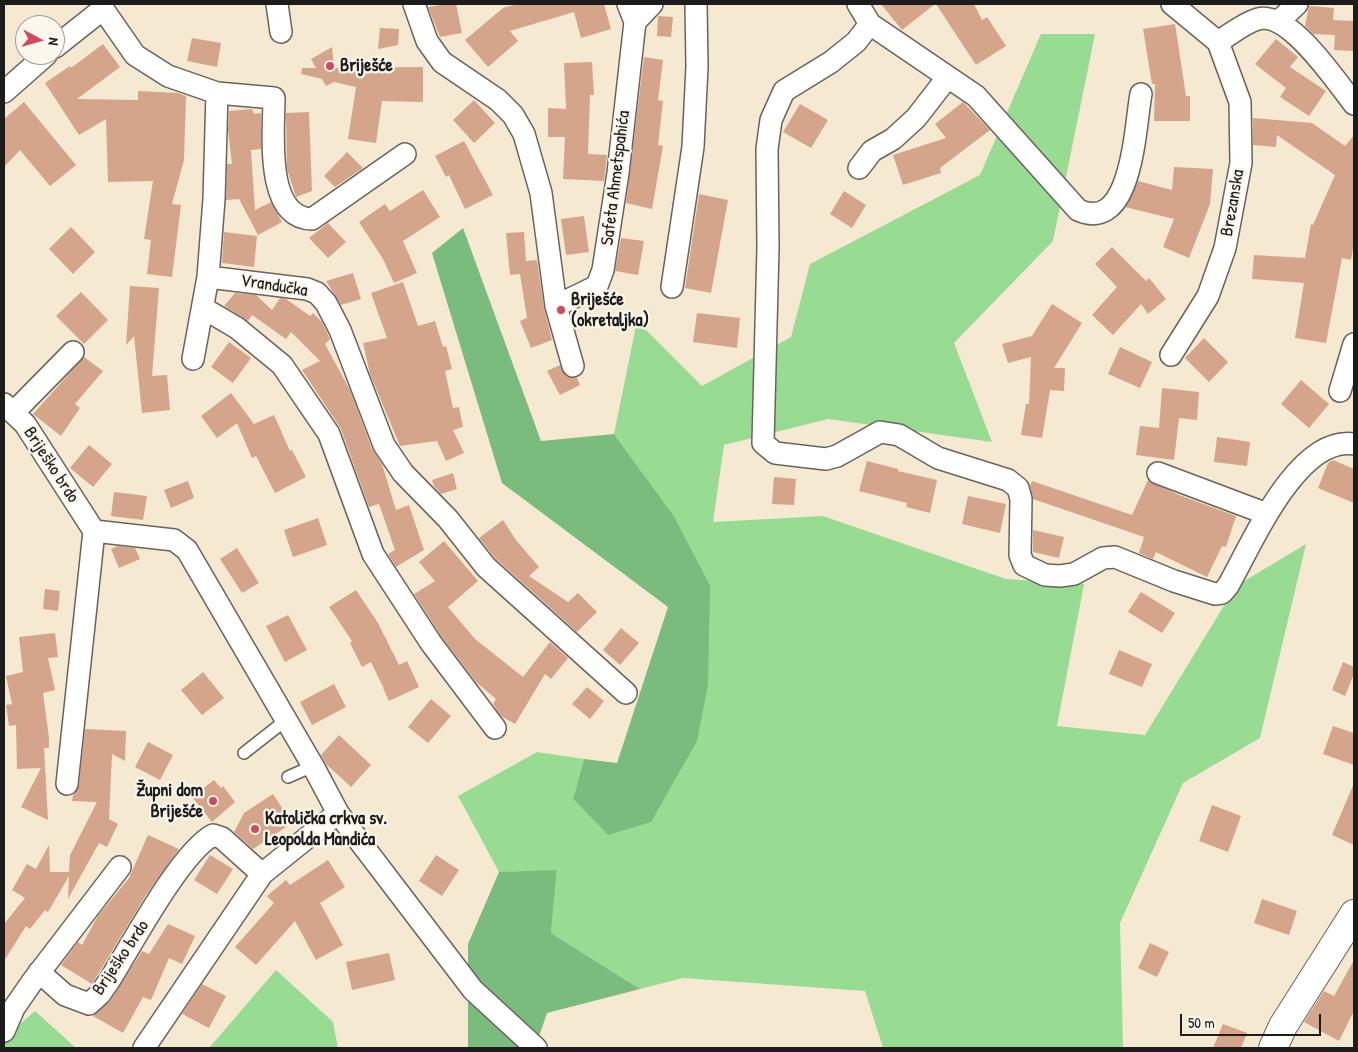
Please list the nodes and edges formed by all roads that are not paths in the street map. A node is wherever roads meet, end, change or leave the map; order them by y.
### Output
1 (277, 4) edge
2 (414, 4) edge
3 (652, 4) edge
4 (696, 4) edge
5 (858, 4) edge
6 (1172, 4) edge
7 (1297, 4) edge
8 (103, 6) edge
9 (632, 13) edge
10 (1279, 21) junction
11 (870, 24) junction
12 (281, 32) dead end
13 (65, 39) edge
14 (1218, 42) junction
15 (35, 65) edge
16 (947, 78) junction
17 (4, 92) edge
18 (217, 93) junction
19 (1141, 94) dead end
20 (1354, 104) edge
21 (405, 154) dead end
22 (859, 168) dead end
23 (208, 277) junction
24 (672, 287) dead end
25 (556, 306) junction
26 (203, 308) junction
27 (1354, 344) edge
28 (73, 352) dead end
29 (1171, 355) dead end
30 (193, 359) dead end
31 (573, 366) dead end
32 (1340, 391) dead end
33 (9, 408) edge
34 (1354, 444) edge
35 (1158, 473) dead end
36 (1267, 514) junction
37 (94, 531) junction
38 (626, 693) dead end
39 (286, 720) junction
40 (494, 728) dead end
41 (244, 753) dead end
42 (314, 766) junction
43 (288, 777) dead end
44 (68, 784) dead end
45 (338, 813) junction
46 (120, 866) dead end
47 (262, 874) junction
48 (1354, 914) edge
49 (39, 972) junction
50 (4, 1031) edge
51 (144, 1048) edge
52 (536, 1048) edge
53 (1273, 1048) edge

1 - 12 street
2 - 25 street
3 - 9 street, Safeta Ahmetspahića
4 - 24 street
5 - 11 street
6 - 14 street
7 - 10 street
8 - 13 street
8 - 18 street
9 - 25 street, Safeta Ahmetspahića
10 - 14 street
10 - 20 street
11 - 16 street
11 - 36 street
14 - 29 street, Brezanska
15 - 17 street
16 - 19 street
16 - 22 street
18 - 21 street
18 - 23 street
23 - 26 street
23 - 38 street, Vrandučka
25 - 31 street
26 - 30 street
26 - 40 street
27 - 32 street
28 - 33 street
33 - 37 street, Briješko brdo
34 - 36 street
35 - 36 street
37 - 39 street
37 - 44 street
39 - 41 lane
39 - 42 street
42 - 43 lane
42 - 45 street
45 - 47 street
45 - 52 street
46 - 49 street
47 - 49 street, Briješko brdo
47 - 51 street
48 - 53 street
49 - 50 street

